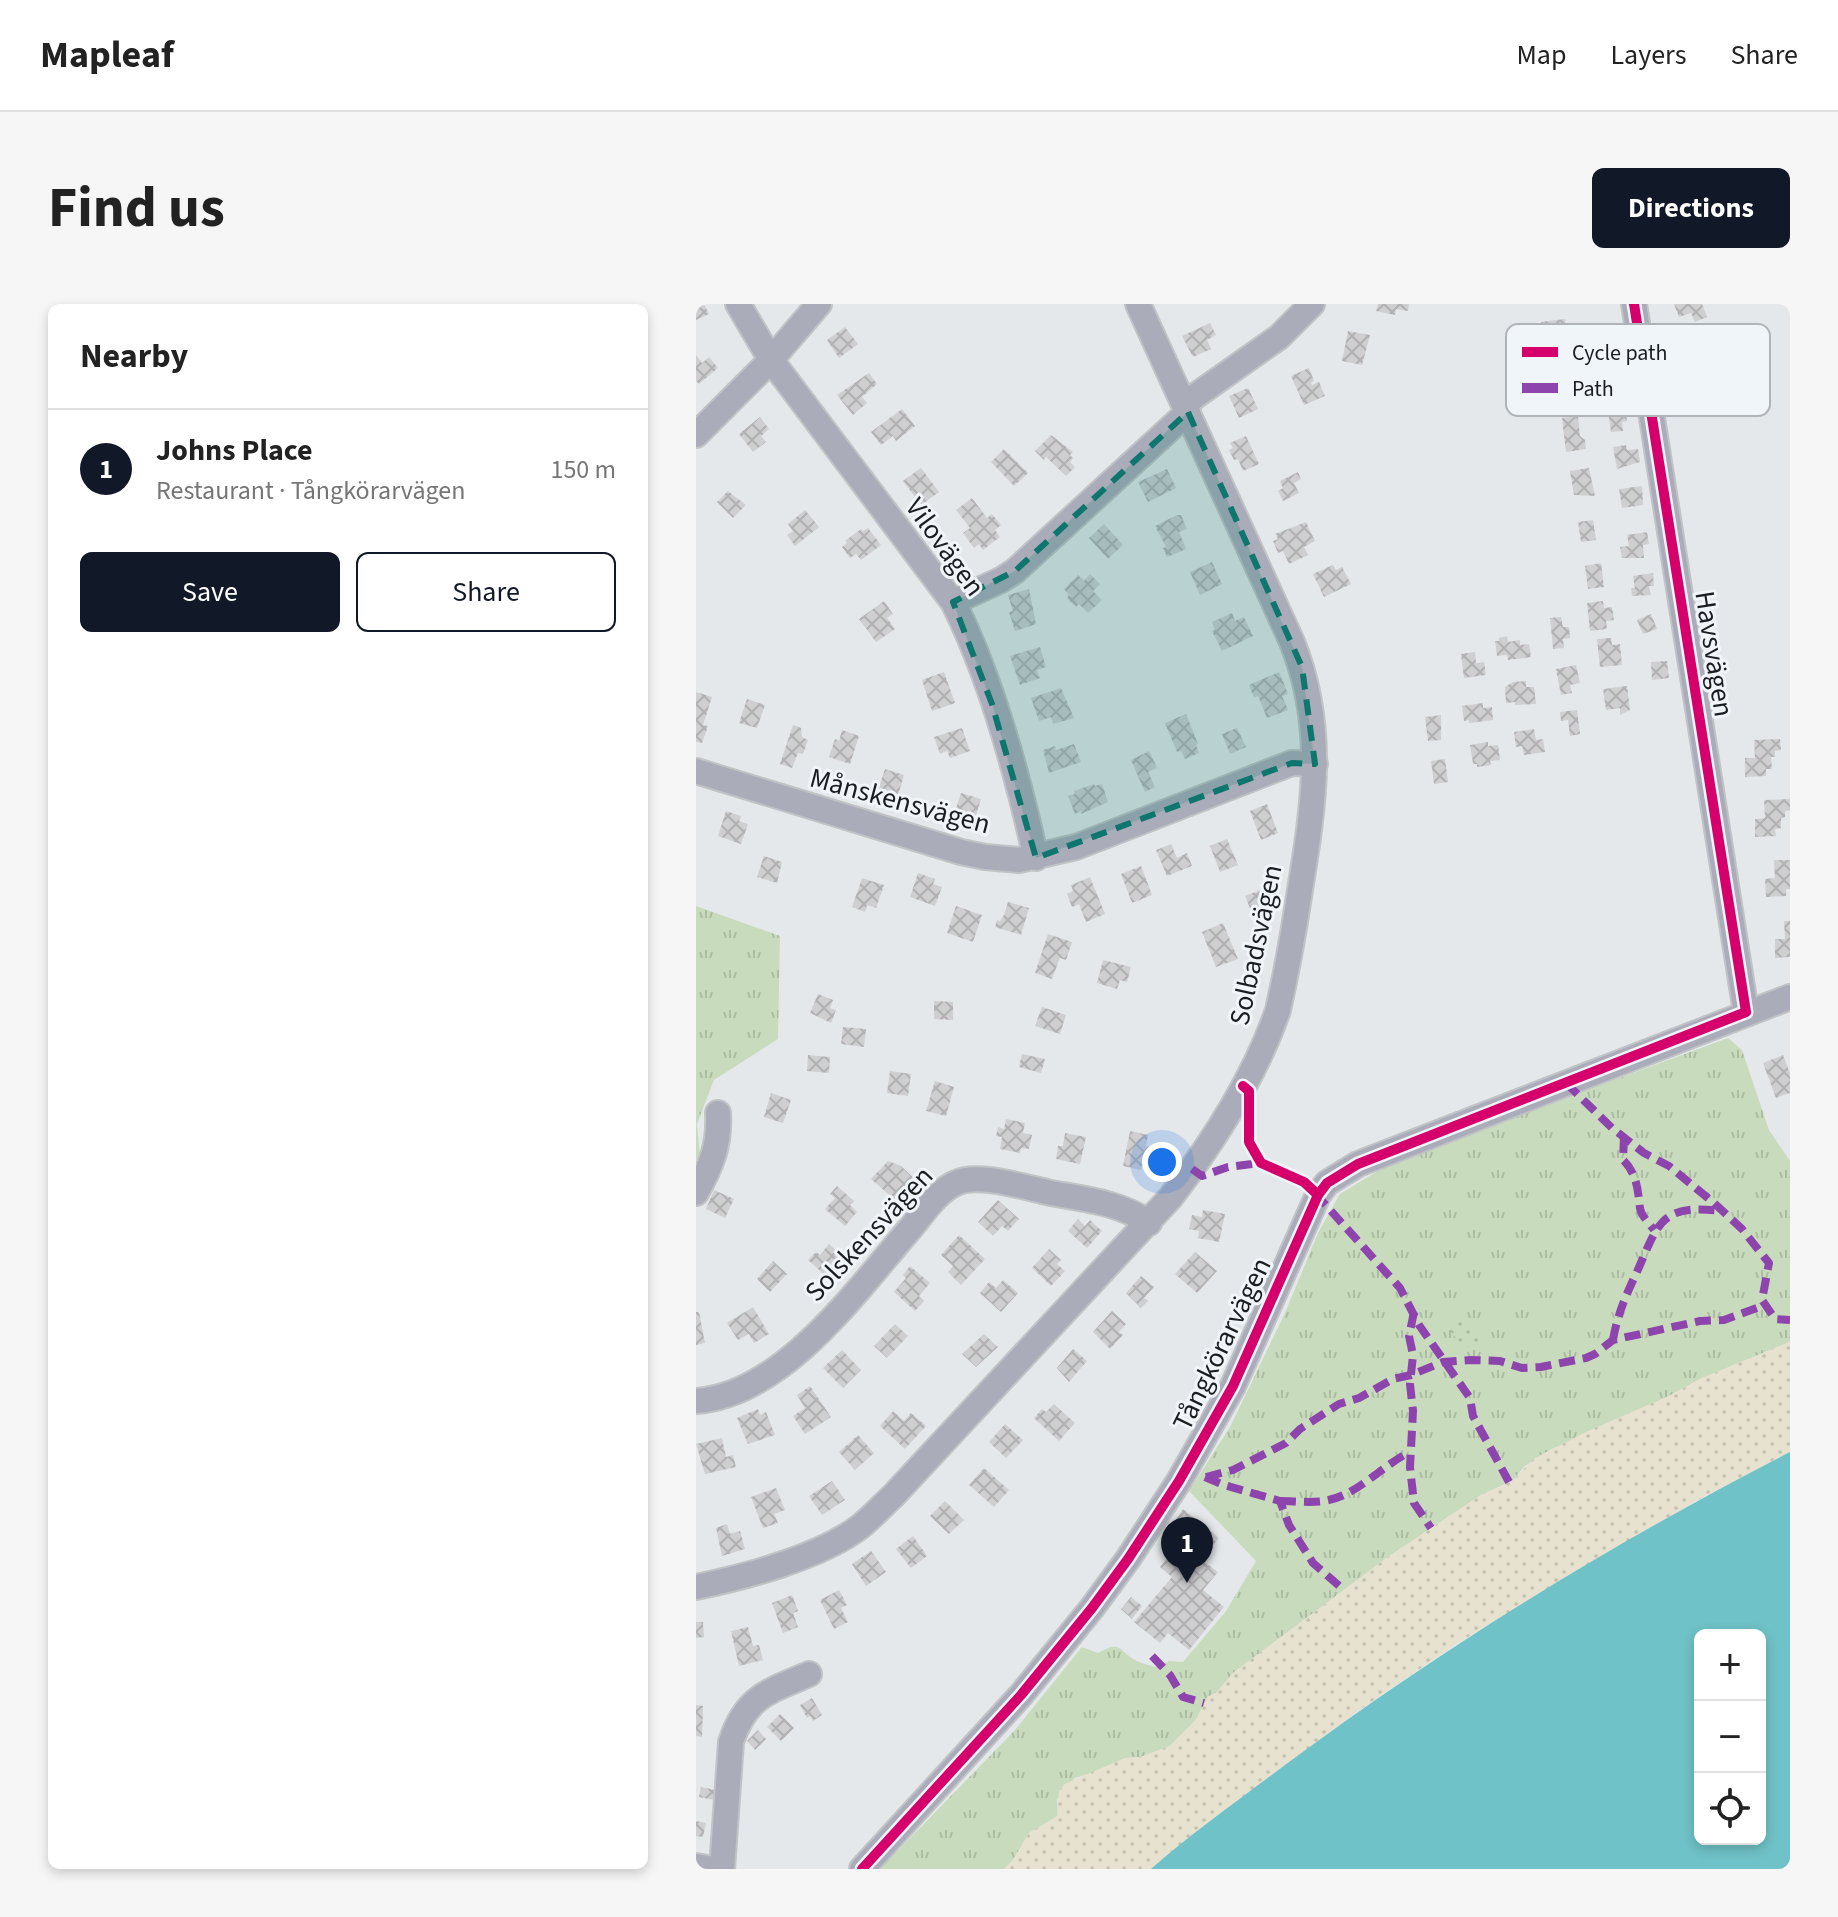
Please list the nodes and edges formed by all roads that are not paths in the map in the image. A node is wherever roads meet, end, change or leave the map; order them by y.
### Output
1 (738, 304) edge
2 (819, 304) edge
3 (1138, 304) edge
4 (1312, 304) edge
5 (1634, 304) edge
6 (1637, 324) edge
7 (771, 360) junction
8 (1186, 408) junction
9 (1652, 416) edge
10 (696, 435) edge
11 (953, 602) junction
12 (1315, 764) junction
13 (696, 771) edge
14 (1036, 858) junction
15 (1790, 997) edge
16 (1746, 1012) junction
17 (718, 1113) dead end
18 (696, 1193) edge
19 (1149, 1223) junction
20 (696, 1401) edge
21 (696, 1587) edge
22 (809, 1674) dead end
23 (696, 1866) edge
24 (713, 1869) edge
25 (722, 1869) edge
26 (862, 1869) edge

1 - 7 street, Vilovägen
2 - 7 street
3 - 8 street, Solbadsvägen
4 - 8 street
5 - 6 street, Havsvägen
7 - 10 street
7 - 11 street, Vilovägen
8 - 11 street
8 - 12 street, Solbadsvägen
9 - 16 street, Havsvägen
11 - 14 street, Vilovägen
12 - 14 street, Månskensvägen
12 - 19 street, Solbadsvägen
13 - 14 street, Månskensvägen
15 - 16 street, Tångkörarvägen
16 - 26 street, Tångkörarvägen
17 - 18 street
19 - 20 street, Solskensvägen
19 - 21 street, Solbadsvägen
22 - 25 street
23 - 24 street

